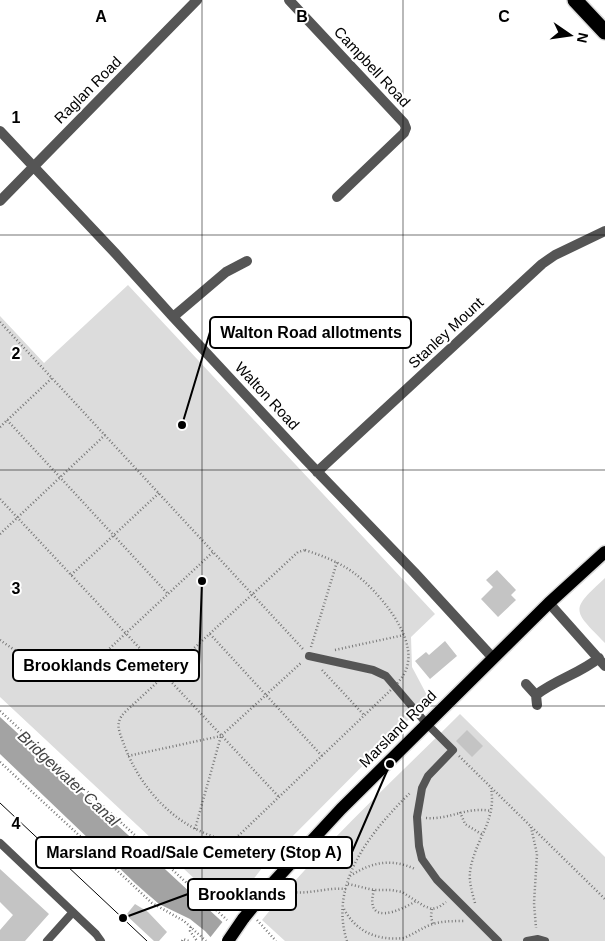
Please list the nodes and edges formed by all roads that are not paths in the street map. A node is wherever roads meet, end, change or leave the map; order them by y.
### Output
1 (197, 0) edge
2 (289, 0) edge
3 (575, 0) edge
4 (605, 32) edge
5 (0, 131) edge
6 (34, 166) junction
7 (337, 197) dead end
8 (0, 201) edge
9 (605, 231) edge
10 (247, 261) dead end
11 (173, 317) junction
12 (317, 472) junction
13 (605, 552) edge
14 (549, 603) junction
15 (309, 656) road end
16 (493, 658) junction
17 (602, 662) edge
18 (526, 684) dead end
19 (536, 694) junction
20 (537, 706) dead end
21 (426, 723) junction
22 (0, 843) edge
23 (72, 912) junction
24 (542, 940) edge
25 (48, 941) edge
26 (101, 941) edge
27 (228, 941) edge
28 (498, 941) edge
29 (527, 941) edge

1 - 6 street, Raglan Road
2 - 7 street, Campbell Road
3 - 4 highway
5 - 6 street, Walton Road
6 - 8 street, Raglan Road
6 - 11 street, Walton Road
9 - 12 street, Stanley Mount
10 - 11 street
11 - 12 street, Walton Road
12 - 16 street, Walton Road
13 - 14 main road, Marsland Road
14 - 16 main road, Marsland Road
14 - 17 street
15 - 21 lane
16 - 21 main road, Marsland Road
17 - 19 street
18 - 19 street
19 - 20 street
21 - 27 main road, Marsland Road, bridge
21 - 28 lane
22 - 23 lane
23 - 25 lane
23 - 26 lane
24 - 29 lane

